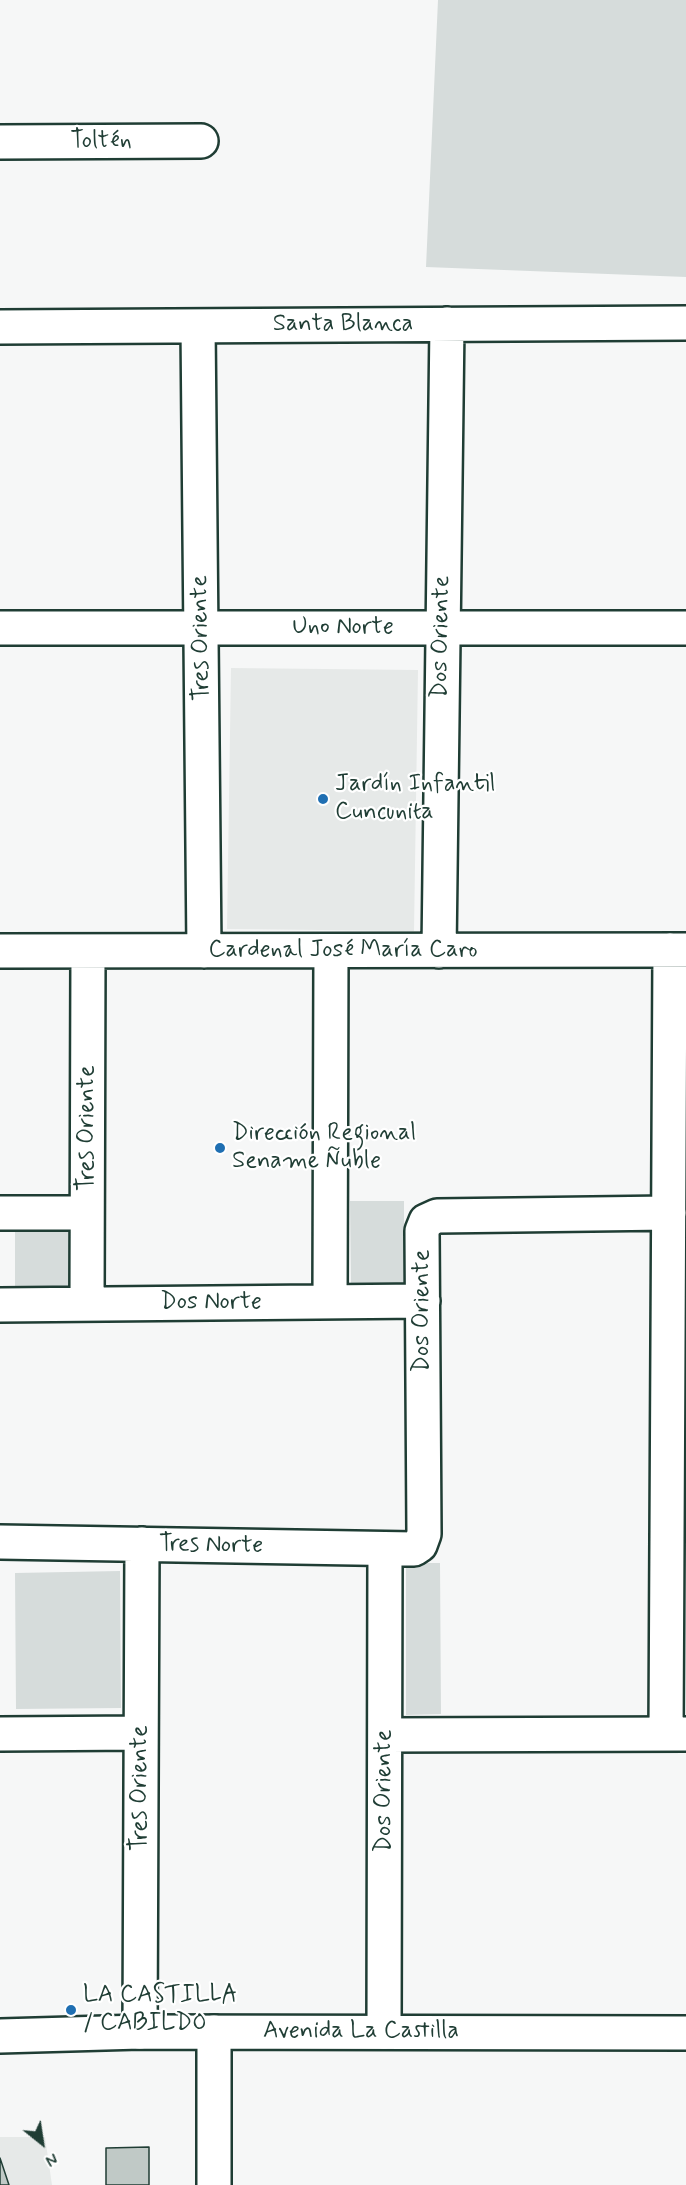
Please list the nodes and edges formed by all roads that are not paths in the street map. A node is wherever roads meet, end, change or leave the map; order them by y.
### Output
1 (201, 141) dead end
2 (0, 142) edge
3 (686, 323) edge
4 (447, 324) junction
5 (198, 326) junction
6 (0, 327) edge
7 (0, 628) edge
8 (203, 628) junction
9 (441, 628) junction
10 (686, 628) edge
11 (678, 950) edge
12 (0, 951) edge
13 (88, 951) junction
14 (204, 951) junction
15 (331, 951) junction
16 (439, 951) junction
17 (0, 1213) edge
18 (87, 1213) junction
19 (669, 1213) junction
20 (423, 1301) junction
21 (330, 1302) junction
22 (87, 1304) junction
23 (0, 1305) edge
24 (677, 1403) edge
25 (0, 1542) edge
26 (142, 1545) junction
27 (420, 1545) joint
28 (385, 1549) junction
29 (141, 1733) junction
30 (0, 1734) edge
31 (676, 1734) edge
32 (385, 1735) junction
33 (140, 2032) junction
34 (214, 2032) junction
35 (384, 2032) junction
36 (686, 2032) edge
37 (0, 2036) edge
38 (214, 2185) edge

1 - 2 street, Toltén
3 - 4 street, Santa Blanca
4 - 5 street, Santa Blanca
4 - 9 street, Dos Oriente
5 - 6 street, Santa Blanca
5 - 8 street, Tres Oriente
7 - 8 street, Uno Norte
8 - 9 street, Uno Norte
8 - 14 street, Tres Oriente
9 - 10 street, Uno Norte
9 - 16 street, Dos Oriente
11 - 16 street, Cardenal José María Caro
11 - 19 street
12 - 13 street, Cardenal José María Caro
13 - 14 street, Cardenal José María Caro
13 - 18 street, Tres Oriente
14 - 15 street, Cardenal José María Caro
15 - 16 street, Cardenal José María Caro
15 - 21 street
17 - 18 street
18 - 22 street, Tres Oriente
19 - 20 street, Dos Oriente
19 - 24 street
20 - 21 street, Dos Norte
20 - 27 street, Dos Oriente
21 - 22 street, Dos Norte
22 - 23 street, Dos Norte
24 - 31 street
25 - 26 street, Tres Norte
26 - 28 street, Tres Norte
26 - 29 street, Tres Oriente
27 - 28 street, Tres Norte
28 - 32 street, Dos Oriente
29 - 30 street
29 - 33 street, Tres Oriente
31 - 32 street
32 - 35 street, Dos Oriente
33 - 34 street, Avenida La Castilla
33 - 37 street, Avenida La Castilla
34 - 35 street, Avenida La Castilla
34 - 38 street
35 - 36 street, Avenida La Castilla

